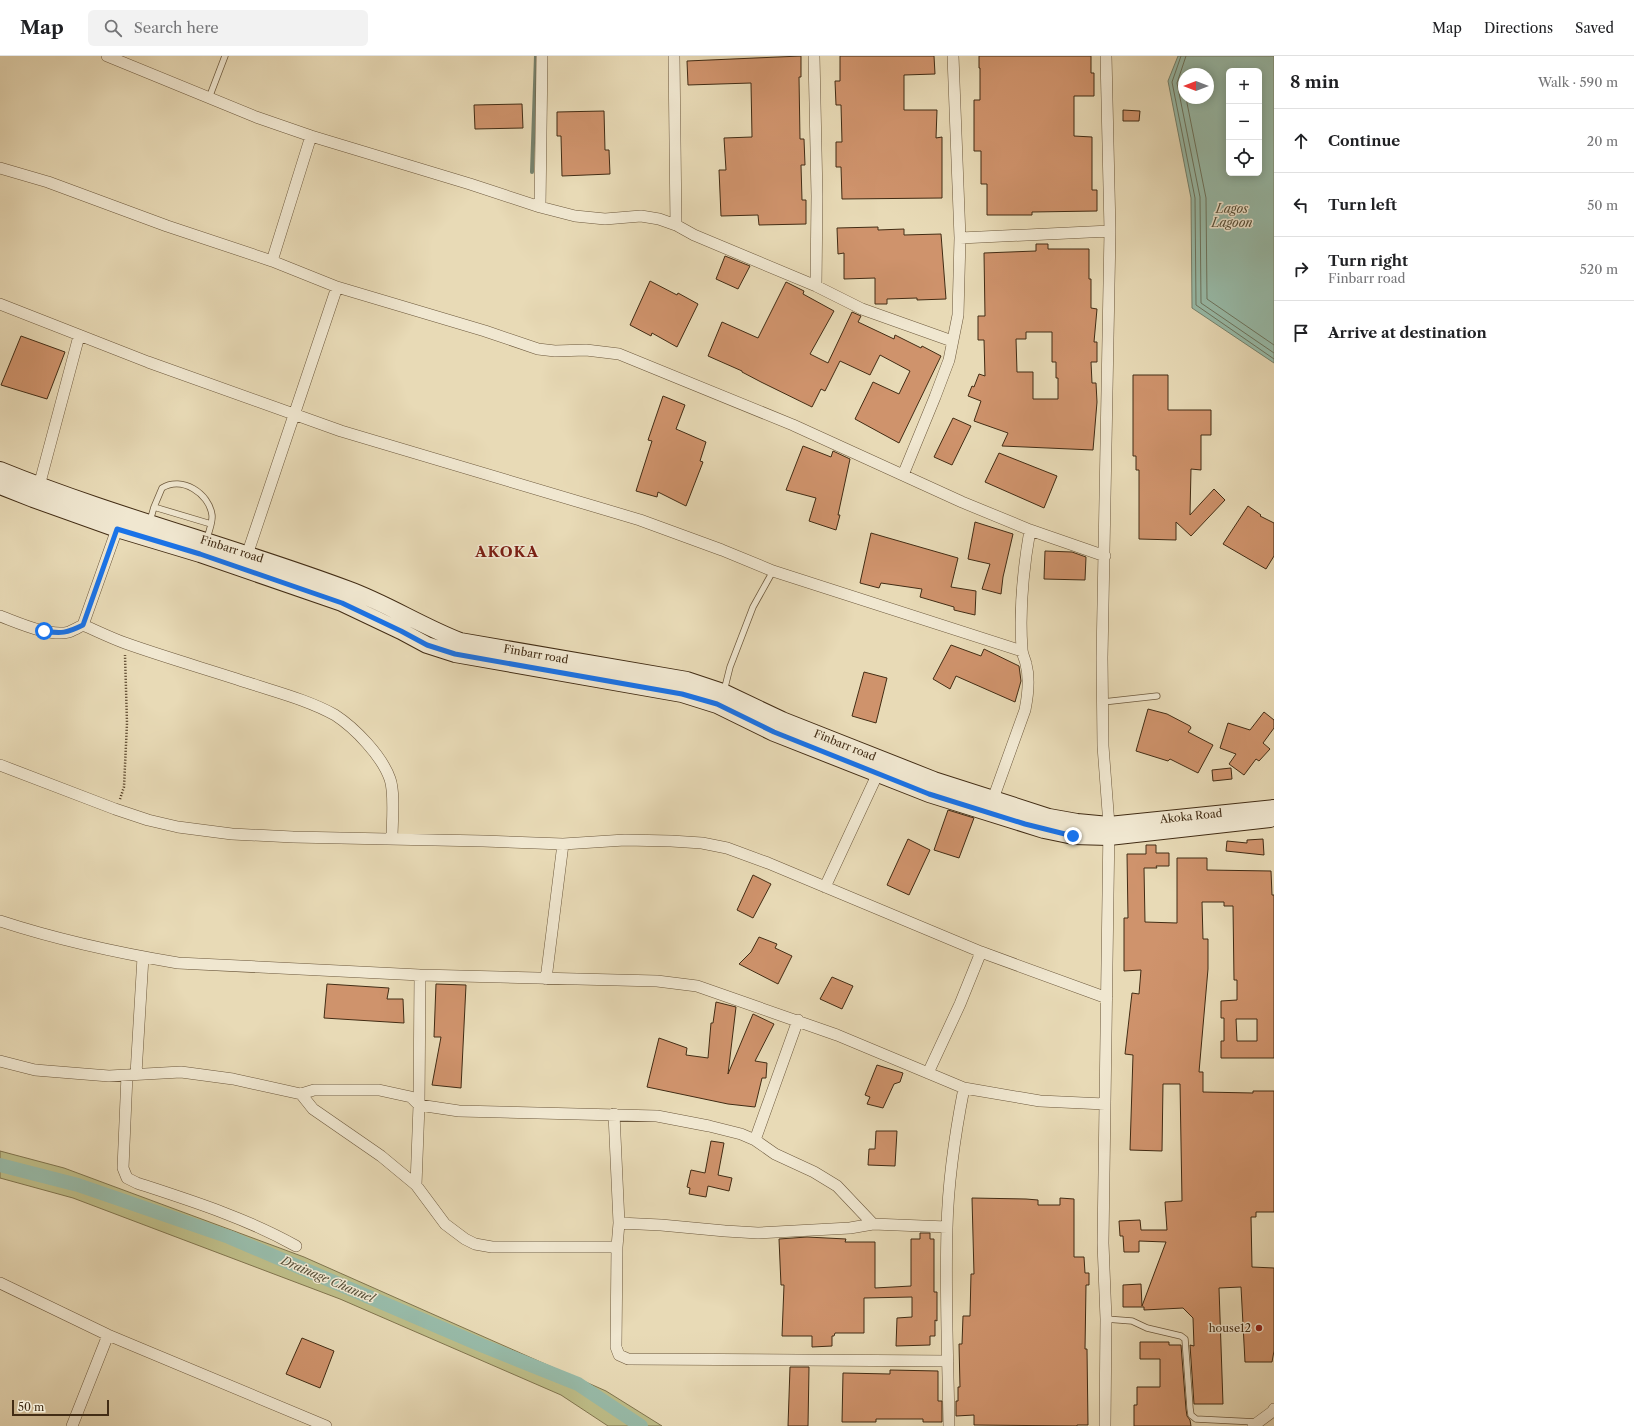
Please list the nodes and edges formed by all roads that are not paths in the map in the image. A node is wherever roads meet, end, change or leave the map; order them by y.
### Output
1 (107, 56) edge
2 (225, 56) edge
3 (542, 56) edge
4 (674, 56) edge
5 (814, 56) edge
6 (953, 56) edge
7 (1106, 56) edge
8 (209, 98) junction
9 (310, 136) junction
10 (0, 168) edge
11 (540, 207) junction
12 (676, 225) junction
13 (1110, 231) junction
14 (960, 238) junction
15 (272, 261) junction
16 (337, 286) junction
17 (816, 286) junction
18 (0, 304) edge
19 (79, 336) junction
20 (952, 341) junction
21 (293, 414) junction
22 (0, 470) edge
23 (903, 475) junction
24 (0, 486) edge
25 (39, 486) junction
26 (154, 507) junction
27 (150, 524) junction
28 (211, 524) junction
29 (117, 529) junction
30 (1030, 530) junction
31 (206, 540) junction
32 (247, 554) junction
33 (1105, 556) junction
34 (773, 571) junction
35 (0, 616) edge
36 (83, 625) junction
37 (1022, 652) junction
38 (724, 692) junction
39 (1156, 696) dead end
40 (1103, 702) junction
41 (0, 765) edge
42 (878, 773) junction
43 (993, 799) junction
44 (1274, 808) edge
45 (1274, 819) edge
46 (1075, 829) junction
47 (1109, 831) junction
48 (392, 839) junction
49 (563, 844) junction
50 (825, 887) junction
51 (0, 921) edge
52 (980, 952) junction
53 (143, 957) junction
54 (420, 975) junction
55 (546, 979) junction
56 (1107, 998) junction
57 (798, 1020) junction
58 (0, 1061) edge
59 (928, 1073) junction
60 (131, 1074) junction
61 (964, 1088) junction
62 (301, 1094) junction
63 (1105, 1104) junction
64 (419, 1105) junction
65 (614, 1114) junction
66 (755, 1140) junction
67 (416, 1185) junction
68 (619, 1223) junction
69 (873, 1224) junction
70 (947, 1227) junction
71 (296, 1246) dead end
72 (617, 1247) junction
73 (0, 1283) edge
74 (1106, 1319) junction
75 (108, 1335) junction
76 (948, 1361) junction
77 (1273, 1412) edge
78 (1255, 1424) edge
79 (72, 1426) edge
80 (326, 1426) edge
81 (949, 1426) edge
82 (1105, 1426) edge

1 - 8 street
2 - 8 lane
3 - 11 street
4 - 12 street
5 - 17 street
6 - 14 street
7 - 13 street
8 - 9 street
9 - 11 street
9 - 15 street
10 - 15 street
11 - 12 street
12 - 17 street
13 - 14 street
13 - 33 street
14 - 20 street
15 - 16 street
16 - 21 street
16 - 23 street
17 - 20 street
18 - 19 street
19 - 21 street
19 - 25 street
20 - 23 street
21 - 32 street
21 - 34 street
22 - 25 main road, Finbarr road
23 - 30 street
24 - 29 main road, Finbarr road
25 - 27 main road, Finbarr road
26 - 27 lane
26 - 28 lane
26 - 28 lane
27 - 31 main road, Finbarr road
28 - 31 lane
29 - 36 street
29 - 42 main road, Finbarr road
30 - 33 street
30 - 37 street
31 - 32 main road, Finbarr road
32 - 38 main road, Finbarr road
33 - 40 street
34 - 37 street
34 - 38 lane
35 - 36 street
36 - 48 street
37 - 43 street
38 - 43 main road, Finbarr road
39 - 40 lane
40 - 47 street
41 - 48 street
42 - 46 main road, Finbarr road
42 - 50 street
43 - 46 main road, Finbarr road
44 - 47 main road, Akoka Road
45 - 47 main road
46 - 47 main road
47 - 56 street
48 - 49 street
49 - 50 street
49 - 55 street
50 - 52 street
51 - 53 street
52 - 56 street
52 - 59 street
53 - 54 street
53 - 60 street
54 - 55 street
54 - 64 street
55 - 57 street
56 - 63 street
57 - 59 street
57 - 66 street
58 - 60 street
59 - 61 street
60 - 62 street
60 - 71 street
61 - 63 street
61 - 70 street
62 - 64 street
62 - 67 street
63 - 74 street
64 - 65 street
64 - 67 street
65 - 66 street
65 - 68 street
66 - 69 street
67 - 72 street
68 - 69 street
68 - 72 street
69 - 70 street
70 - 76 street
72 - 76 street
73 - 75 street
74 - 78 lane
74 - 82 street
75 - 79 street
75 - 80 street
76 - 81 street
77 - 78 street

